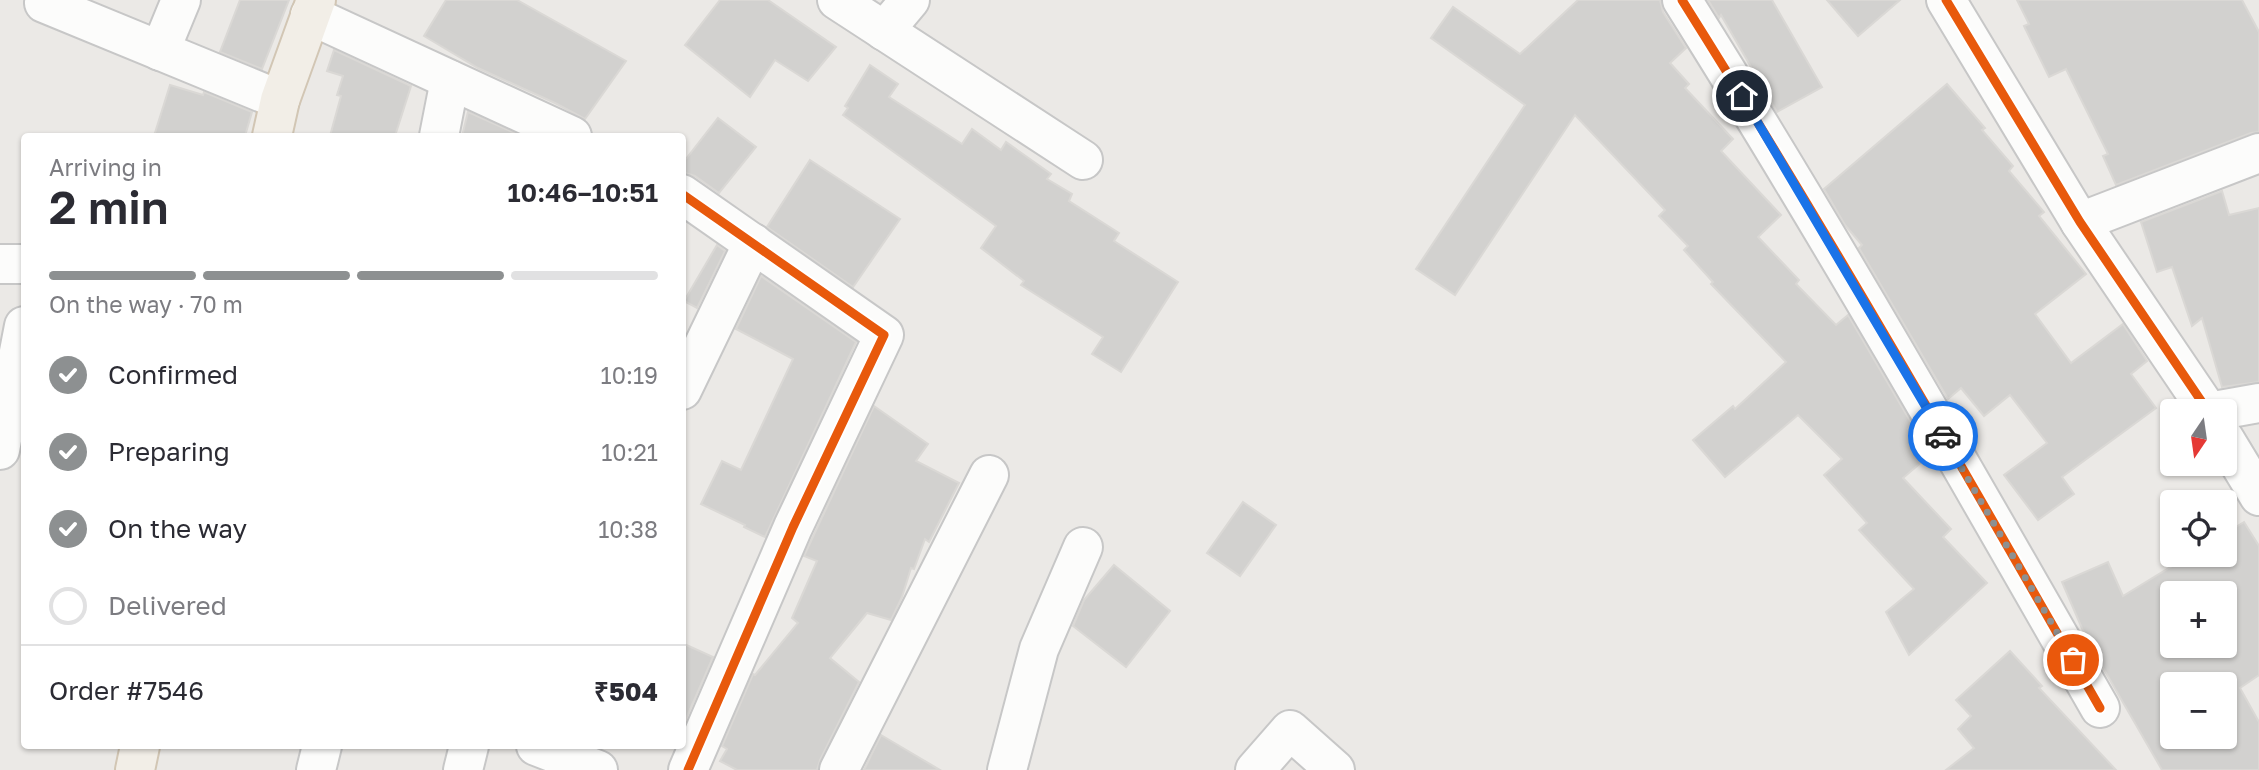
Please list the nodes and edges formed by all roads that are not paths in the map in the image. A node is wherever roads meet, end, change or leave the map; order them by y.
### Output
1 (181, 0) edge
2 (837, 0) edge
3 (910, 0) edge
4 (1682, 0) edge
5 (1946, 0) edge
6 (42, 1) edge
7 (313, 7) edge
8 (884, 30) junction
9 (160, 51) junction
10 (450, 79) junction
11 (279, 100) junction
12 (273, 133) edge
13 (440, 133) edge
14 (566, 133) edge
15 (2259, 153) edge
16 (1083, 160) dead end
17 (686, 197) edge
18 (2080, 222) junction
19 (753, 243) junction
20 (0, 264) edge
21 (21, 264) edge
22 (21, 342) edge
23 (686, 382) edge
24 (2200, 399) edge
25 (2259, 403) edge
26 (2237, 407) edge
27 (0, 450) edge
28 (2237, 460) edge
29 (989, 475) dead end
30 (2259, 496) edge
31 (1083, 547) dead end
32 (2100, 708) dead end
33 (140, 749) edge
34 (321, 749) edge
35 (468, 749) edge
36 (548, 749) edge
37 (135, 770) edge
38 (316, 770) edge
39 (463, 770) edge
40 (598, 770) edge
41 (688, 770) edge
42 (838, 770) edge
43 (1006, 770) edge
44 (1255, 770) edge
45 (1335, 770) edge

1 - 9 street
2 - 8 street
3 - 8 street
4 - 32 street
5 - 18 street
6 - 9 street
7 - 10 street
7 - 11 main road
8 - 16 street
9 - 11 street
10 - 13 street
10 - 14 street
11 - 12 main road
15 - 18 street
17 - 19 street
18 - 24 street
19 - 23 street
19 - 41 street
20 - 21 street
22 - 27 street
25 - 26 street
28 - 30 street
29 - 42 street
31 - 43 street
33 - 37 main road
34 - 38 street
35 - 39 street
36 - 40 street
44 - 45 street

